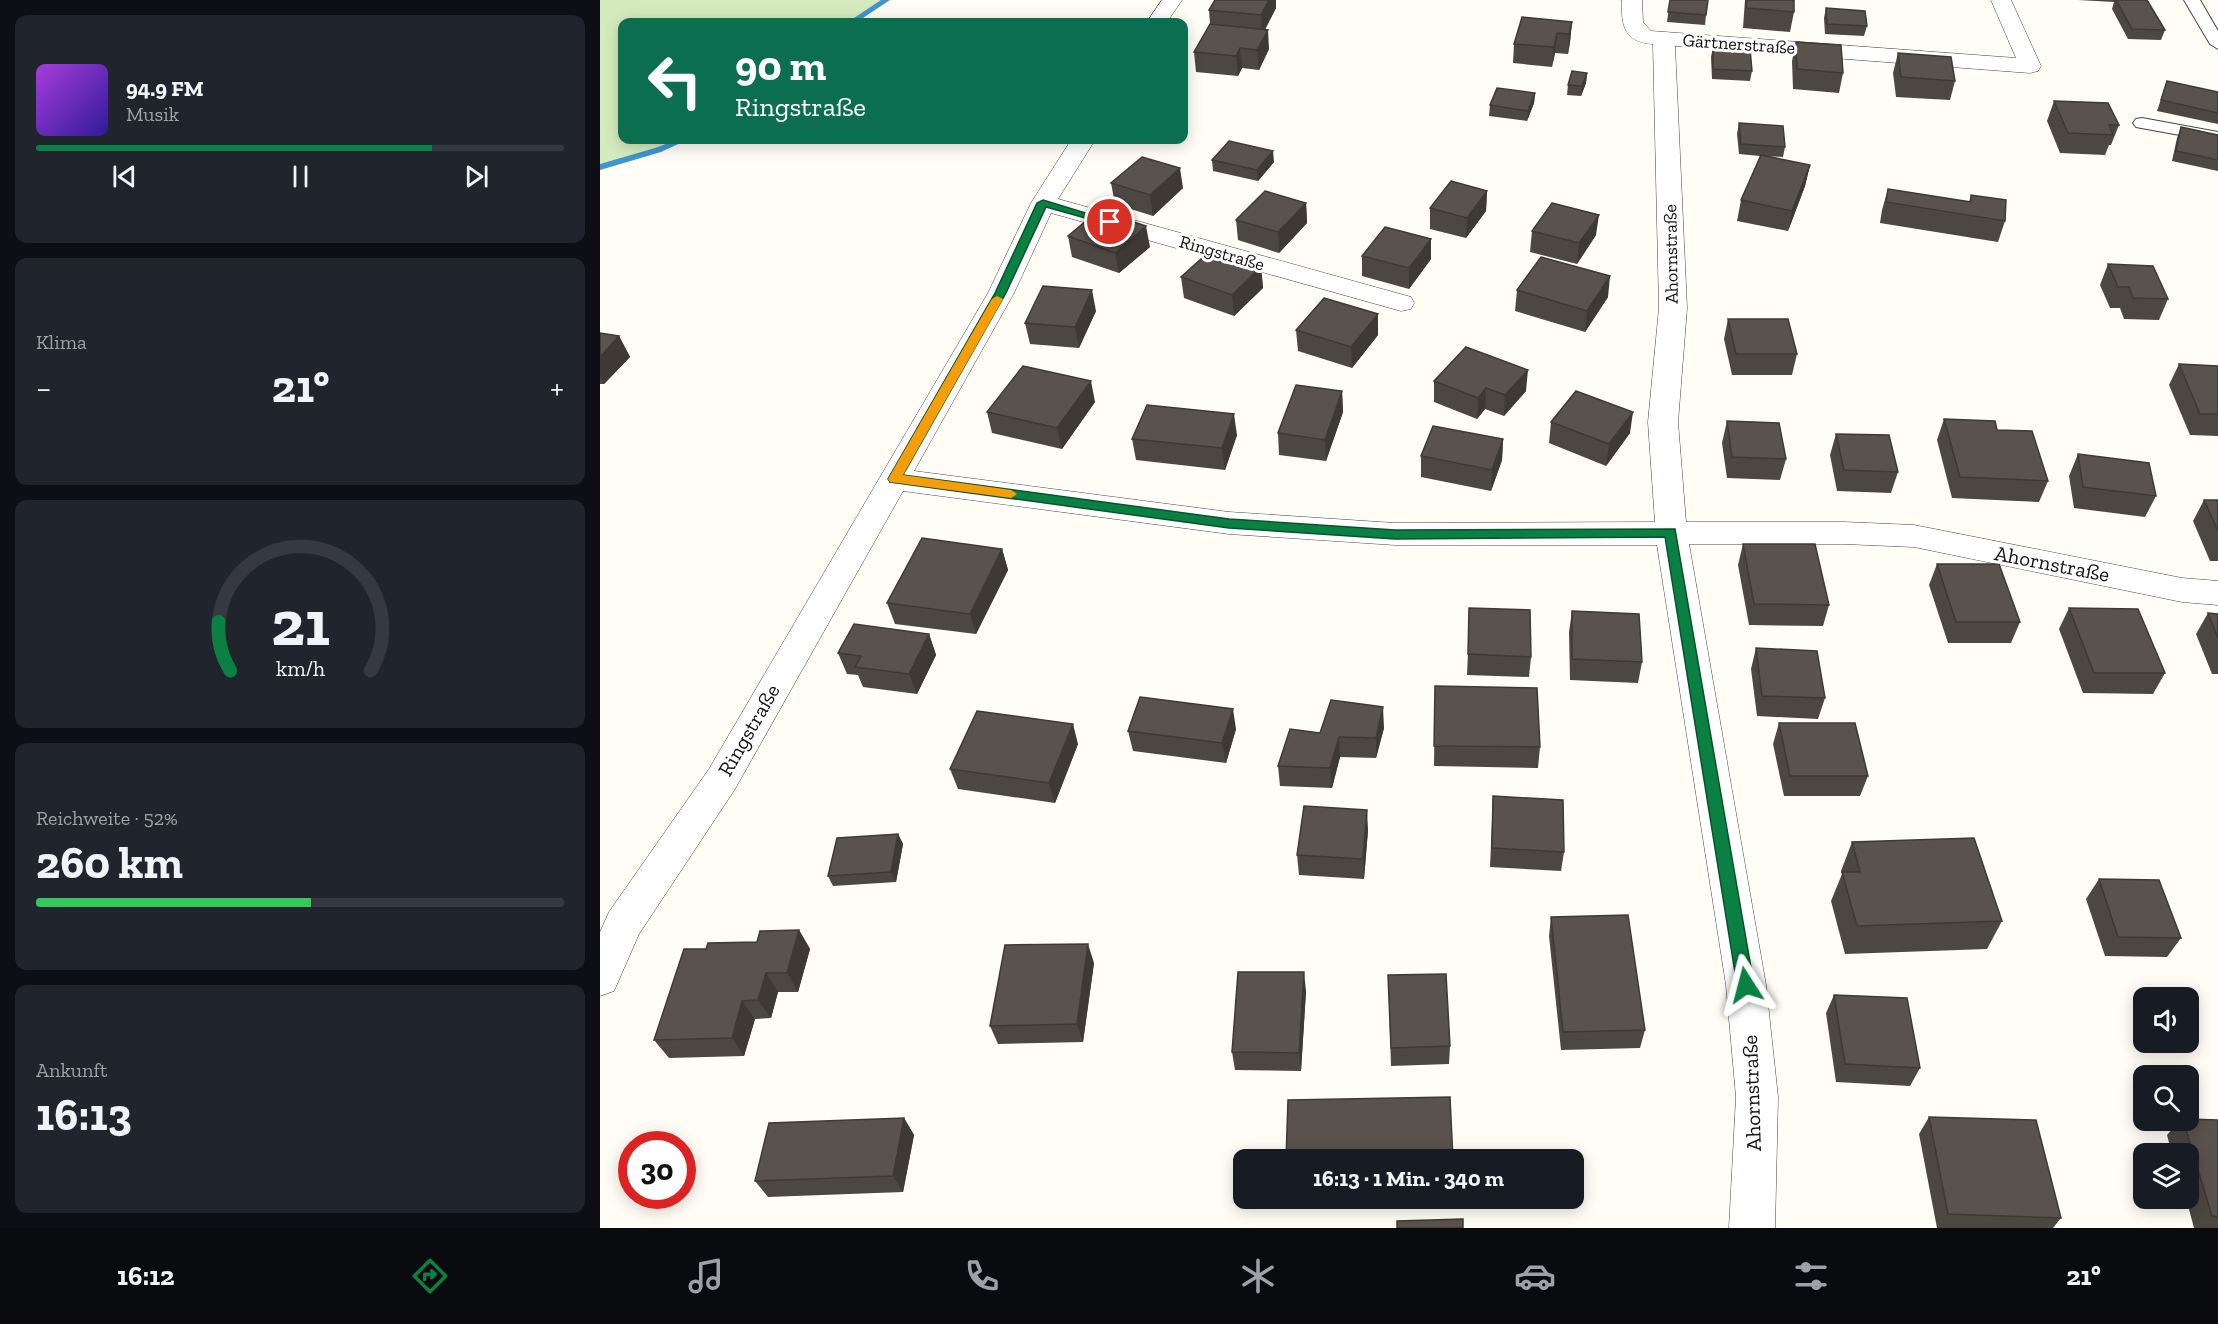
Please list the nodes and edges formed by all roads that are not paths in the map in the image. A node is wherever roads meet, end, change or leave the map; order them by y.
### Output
1 (1172, 0) edge
2 (1632, 0) edge
3 (2001, 0) edge
4 (2192, 0) edge
5 (1160, 18) edge
6 (1664, 38) junction
7 (2218, 44) edge
8 (2142, 123) dead end
9 (2218, 137) edge
10 (1080, 144) edge
11 (1043, 203) junction
12 (1401, 303) dead end
13 (894, 479) junction
14 (1671, 532) junction
15 (2218, 593) edge
16 (600, 978) edge
17 (1752, 1228) edge

1 - 5 street
2 - 6 street
3 - 6 street, Gärtnerstraße
4 - 7 lane
6 - 14 street, Ahornstraße
8 - 9 lane
10 - 11 street, Ringstraße
11 - 12 street, Ringstraße
11 - 13 street, Ringstraße
13 - 14 street
13 - 16 street, Ringstraße
14 - 15 street, Ahornstraße
14 - 17 street, Ahornstraße

